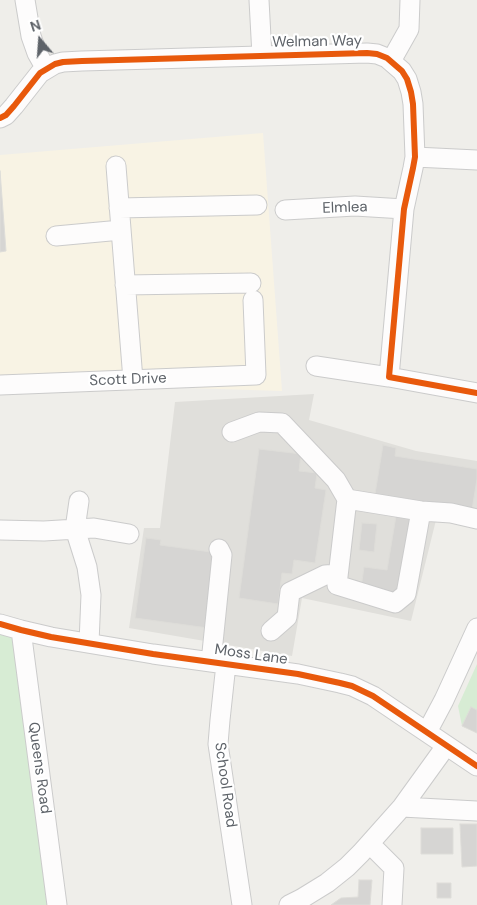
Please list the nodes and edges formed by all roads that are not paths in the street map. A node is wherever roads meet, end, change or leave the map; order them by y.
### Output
1 (25, 0) edge
2 (259, 0) edge
3 (410, 0) edge
4 (262, 56) junction
5 (391, 61) junction
6 (46, 69) junction
7 (0, 118) edge
8 (414, 157) junction
9 (477, 160) edge
10 (116, 166) dead end
11 (257, 205) dead end
12 (119, 208) junction
13 (404, 209) junction
14 (285, 210) dead end
15 (121, 230) junction
16 (56, 236) dead end
17 (125, 285) junction
18 (316, 366) dead end
19 (389, 377) junction
20 (132, 380) junction
21 (0, 385) edge
22 (477, 393) edge
23 (232, 432) dead end
24 (347, 499) junction
25 (79, 501) dead end
26 (421, 511) junction
27 (477, 519) edge
28 (75, 529) junction
29 (0, 530) edge
30 (129, 534) dead end
31 (219, 549) dead end
32 (338, 574) junction
33 (0, 624) edge
34 (477, 628) edge
35 (21, 630) junction
36 (271, 631) dead end
37 (89, 643) junction
38 (218, 663) junction
39 (427, 732) junction
40 (446, 746) junction
41 (477, 766) edge
42 (402, 807) junction
43 (477, 811) edge
44 (370, 844) junction
45 (57, 905) edge
46 (242, 905) edge
47 (289, 905) edge
48 (392, 905) edge

1 - 6 street
2 - 4 street
3 - 5 street
4 - 5 street, Welman Way
4 - 6 street, Welman Way
5 - 8 street
6 - 7 street, Welman Way
8 - 9 street
8 - 13 street
10 - 12 street
11 - 12 street
12 - 15 street
13 - 14 street, Elmlea
13 - 19 street
15 - 16 street
15 - 17 street
17 - 20 street
17 - 20 street, Scott Drive
18 - 19 street
19 - 22 street
20 - 21 street, Scott Drive
23 - 24 street
24 - 26 street
24 - 32 street
25 - 28 street
26 - 27 street
26 - 32 street
28 - 29 street
28 - 30 street
28 - 37 street
31 - 38 street, School Road
32 - 36 street
33 - 35 street, Moss Lane
34 - 39 street
35 - 37 street, Moss Lane
35 - 45 street, Queens Road
37 - 38 street, Moss Lane
38 - 39 street, Moss Lane
38 - 46 street, School Road
39 - 40 street, Moss Lane
40 - 41 street, Moss Lane
40 - 42 street
42 - 43 street
42 - 44 street
44 - 47 street
44 - 48 street

